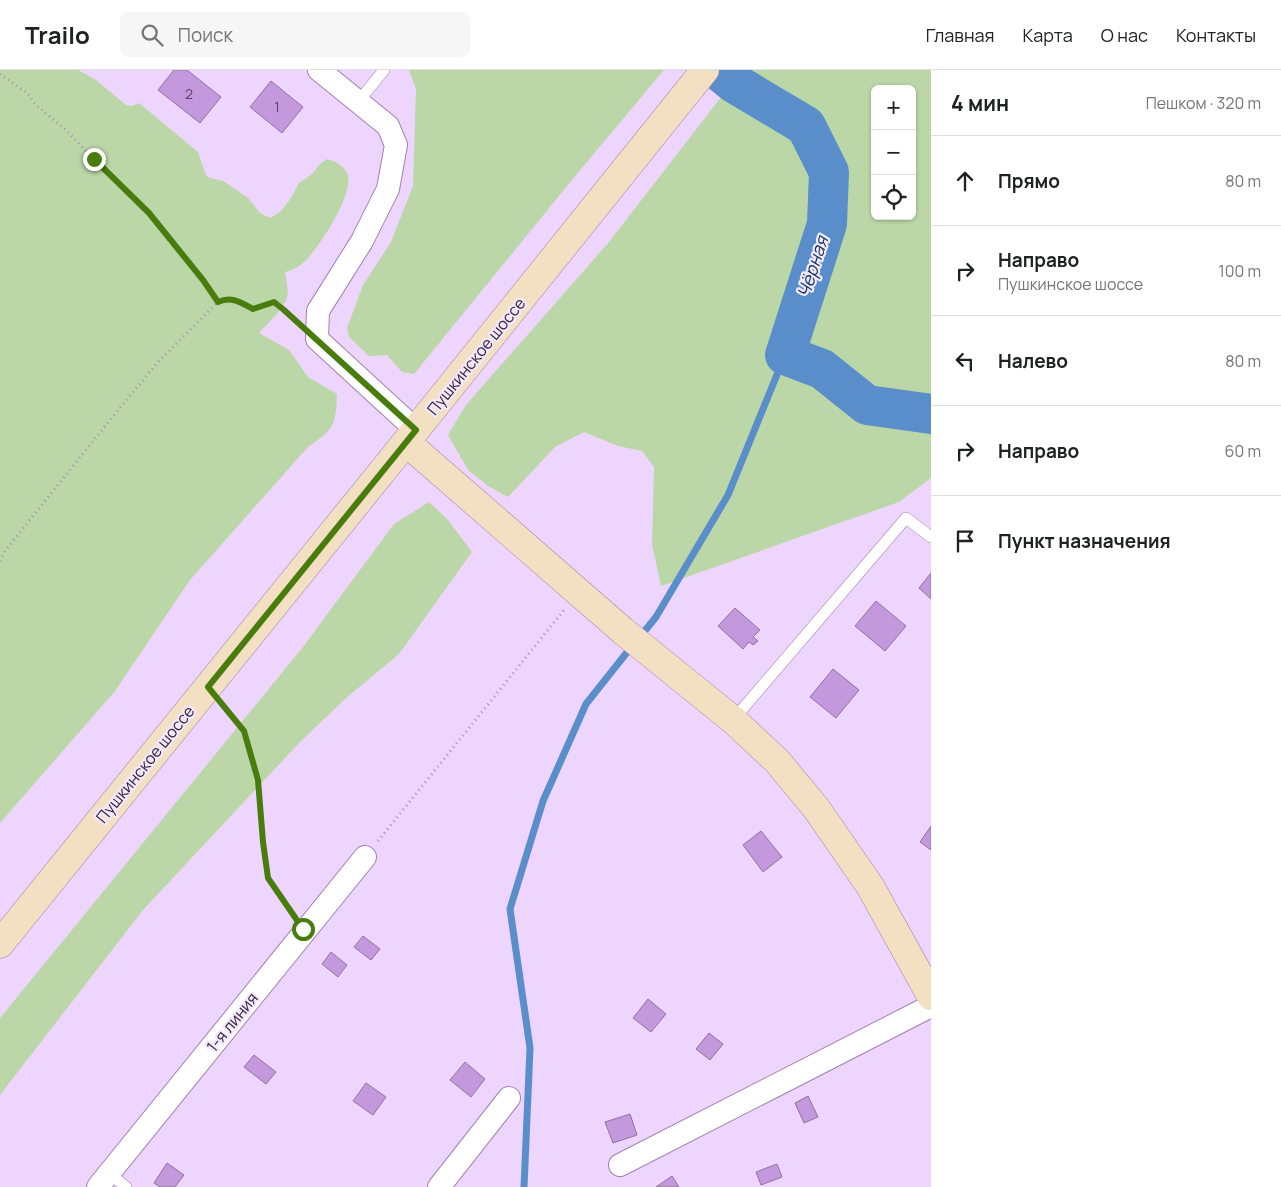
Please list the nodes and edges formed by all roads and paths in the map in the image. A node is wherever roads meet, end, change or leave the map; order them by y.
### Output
1 (319, 70) edge
2 (384, 70) edge
3 (703, 72) edge
4 (1, 75) edge
5 (365, 107) junction
6 (218, 302) junction
7 (317, 339) junction
8 (411, 436) junction
9 (931, 537) edge
10 (0, 561) edge
11 (576, 590) junction
12 (208, 687) junction
13 (733, 720) junction
14 (365, 857) joint
15 (293, 914) dead end
16 (0, 944) edge
17 (931, 996) edge
18 (931, 1006) edge
19 (509, 1098) dead end
20 (620, 1164) dead end
21 (104, 1180) edge
22 (126, 1187) edge
23 (439, 1187) edge

1 - 5 street
2 - 5 lane
3 - 8 main road, Пушкинское шоссе
4 - 6 path
5 - 7 street
6 - 7 path
6 - 10 path
7 - 8 street
8 - 11 main road
8 - 12 main road, Пушкинское шоссе
9 - 13 lane
11 - 13 main road
11 - 14 path
12 - 15 path
12 - 16 main road, Пушкинское шоссе
13 - 17 main road
14 - 21 street, 1-я линия
18 - 20 street
19 - 23 street
21 - 22 lane

